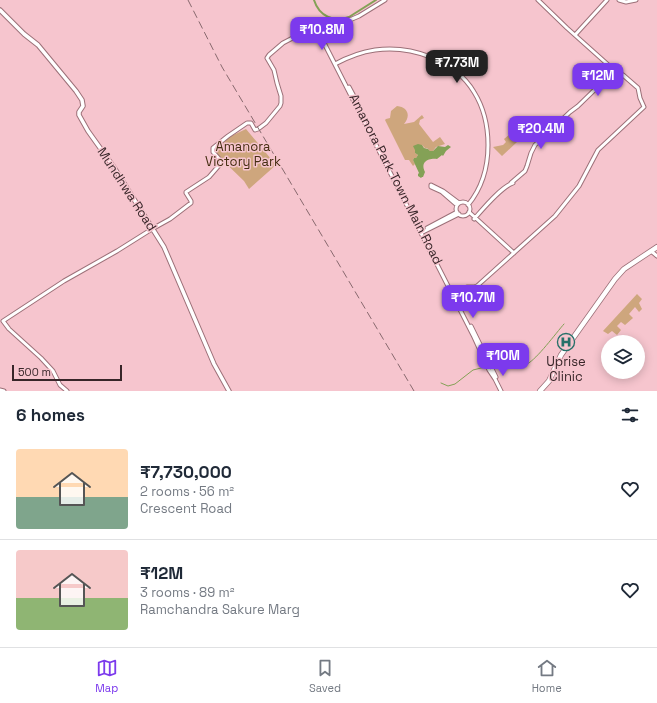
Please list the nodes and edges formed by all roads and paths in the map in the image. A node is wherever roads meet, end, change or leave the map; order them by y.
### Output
1 (385, 0) edge
2 (538, 0) edge
3 (607, 0) edge
4 (619, 0) edge
5 (636, 0) edge
6 (0, 10) edge
7 (317, 26) junction
8 (575, 35) junction
9 (336, 64) junction
10 (615, 70) junction
11 (458, 204) junction
12 (468, 204) junction
13 (468, 212) junction
14 (458, 213) junction
15 (474, 218) junction
16 (152, 229) junction
17 (422, 231) junction
18 (656, 251) edge
19 (513, 254) junction
20 (457, 298) junction
21 (478, 343) junction
22 (0, 390) edge
23 (4, 391) edge
24 (67, 391) edge
25 (228, 391) edge
26 (501, 391) edge
27 (542, 391) edge

1 - 7 street
2 - 8 street
3 - 8 street
4 - 5 street
6 - 16 main road, Mundhwa Road
7 - 9 street, Amanora Park Town Main Road
7 - 16 street
8 - 10 street
9 - 12 street
9 - 17 street, Amanora Park Town Main Road
9 - 21 street, Amanora Park Town Main Road
10 - 15 street
10 - 19 street
11 - 11 street
11 - 12 street
11 - 14 street
12 - 13 street
13 - 14 street
13 - 15 street
14 - 17 street
15 - 19 street
16 - 24 street
16 - 25 main road, Mundhwa Road
17 - 20 street, Amanora Park Town Main Road
18 - 27 highway
19 - 20 street
20 - 21 street, Amanora Park Town Main Road
21 - 26 street, Amanora Park Town Main Road
22 - 23 street

